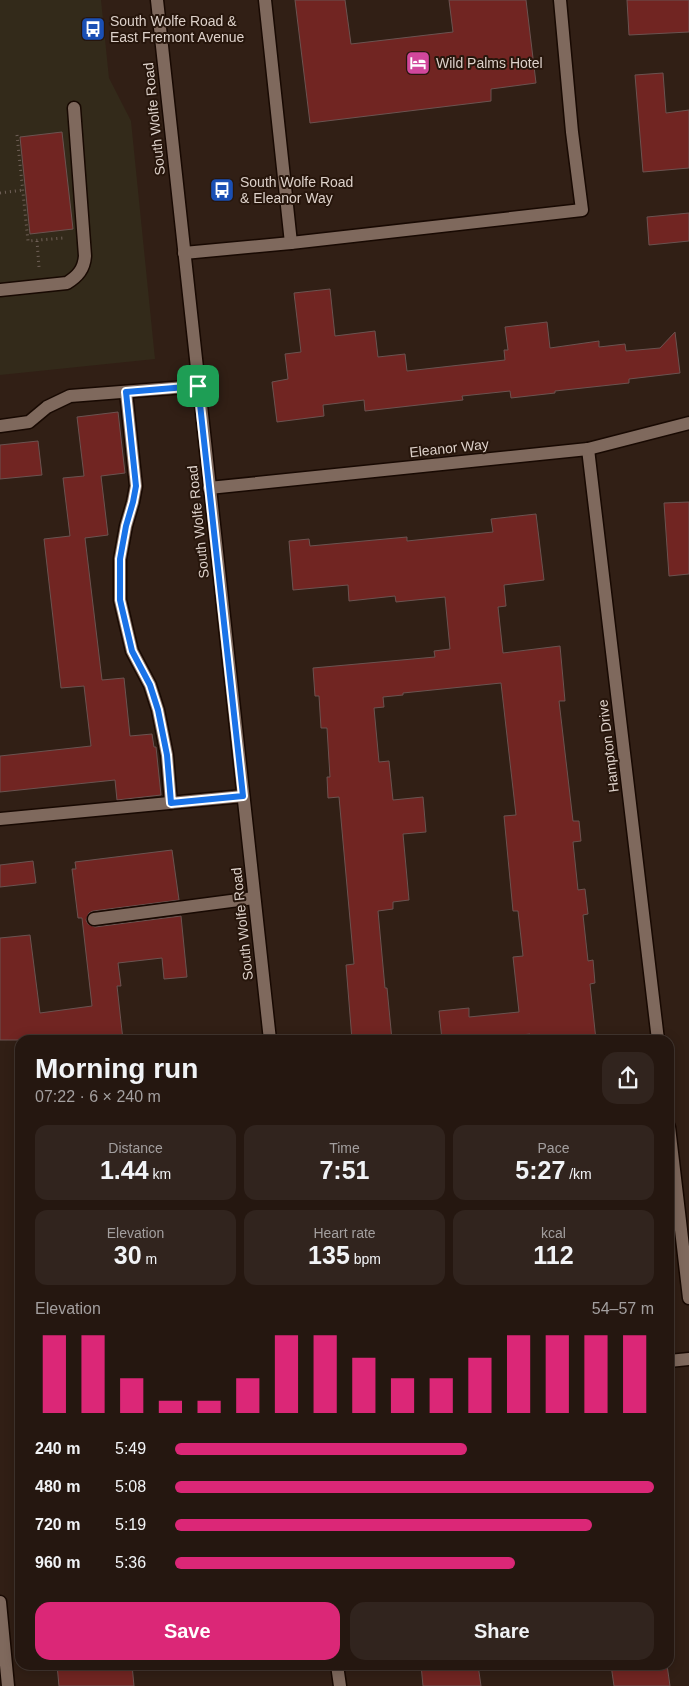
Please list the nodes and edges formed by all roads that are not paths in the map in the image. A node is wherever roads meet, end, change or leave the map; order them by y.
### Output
1 (156, 0) edge
2 (265, 0) edge
3 (560, 0) edge
4 (74, 108) dead end
5 (291, 243) junction
6 (184, 253) junction
7 (0, 290) edge
8 (198, 386) junction
9 (126, 392) junction
10 (689, 423) edge
11 (0, 426) edge
12 (588, 449) junction
13 (209, 488) junction
14 (243, 796) junction
15 (171, 803) junction
16 (0, 819) edge
17 (254, 898) junction
18 (94, 919) dead end
19 (269, 1035) edge
20 (657, 1035) edge
21 (674, 1170) edge
22 (689, 1298) edge
23 (689, 1359) edge
24 (674, 1360) edge
25 (0, 1602) edge
26 (338, 1670) edge
27 (8, 1686) edge
28 (340, 1686) edge

1 - 6 street, South Wolfe Road
2 - 5 street
3 - 5 street
4 - 7 street
5 - 6 street
6 - 8 street, South Wolfe Road
8 - 9 street
8 - 13 street, South Wolfe Road
9 - 11 street
9 - 15 street
10 - 12 street, Eleanor Way
12 - 13 street, Eleanor Way
12 - 20 street, Hampton Drive
13 - 14 street, South Wolfe Road
14 - 15 street
14 - 17 street, South Wolfe Road
15 - 16 street
17 - 18 street
17 - 19 street, South Wolfe Road
21 - 22 street
23 - 24 street
25 - 27 street
26 - 28 street

